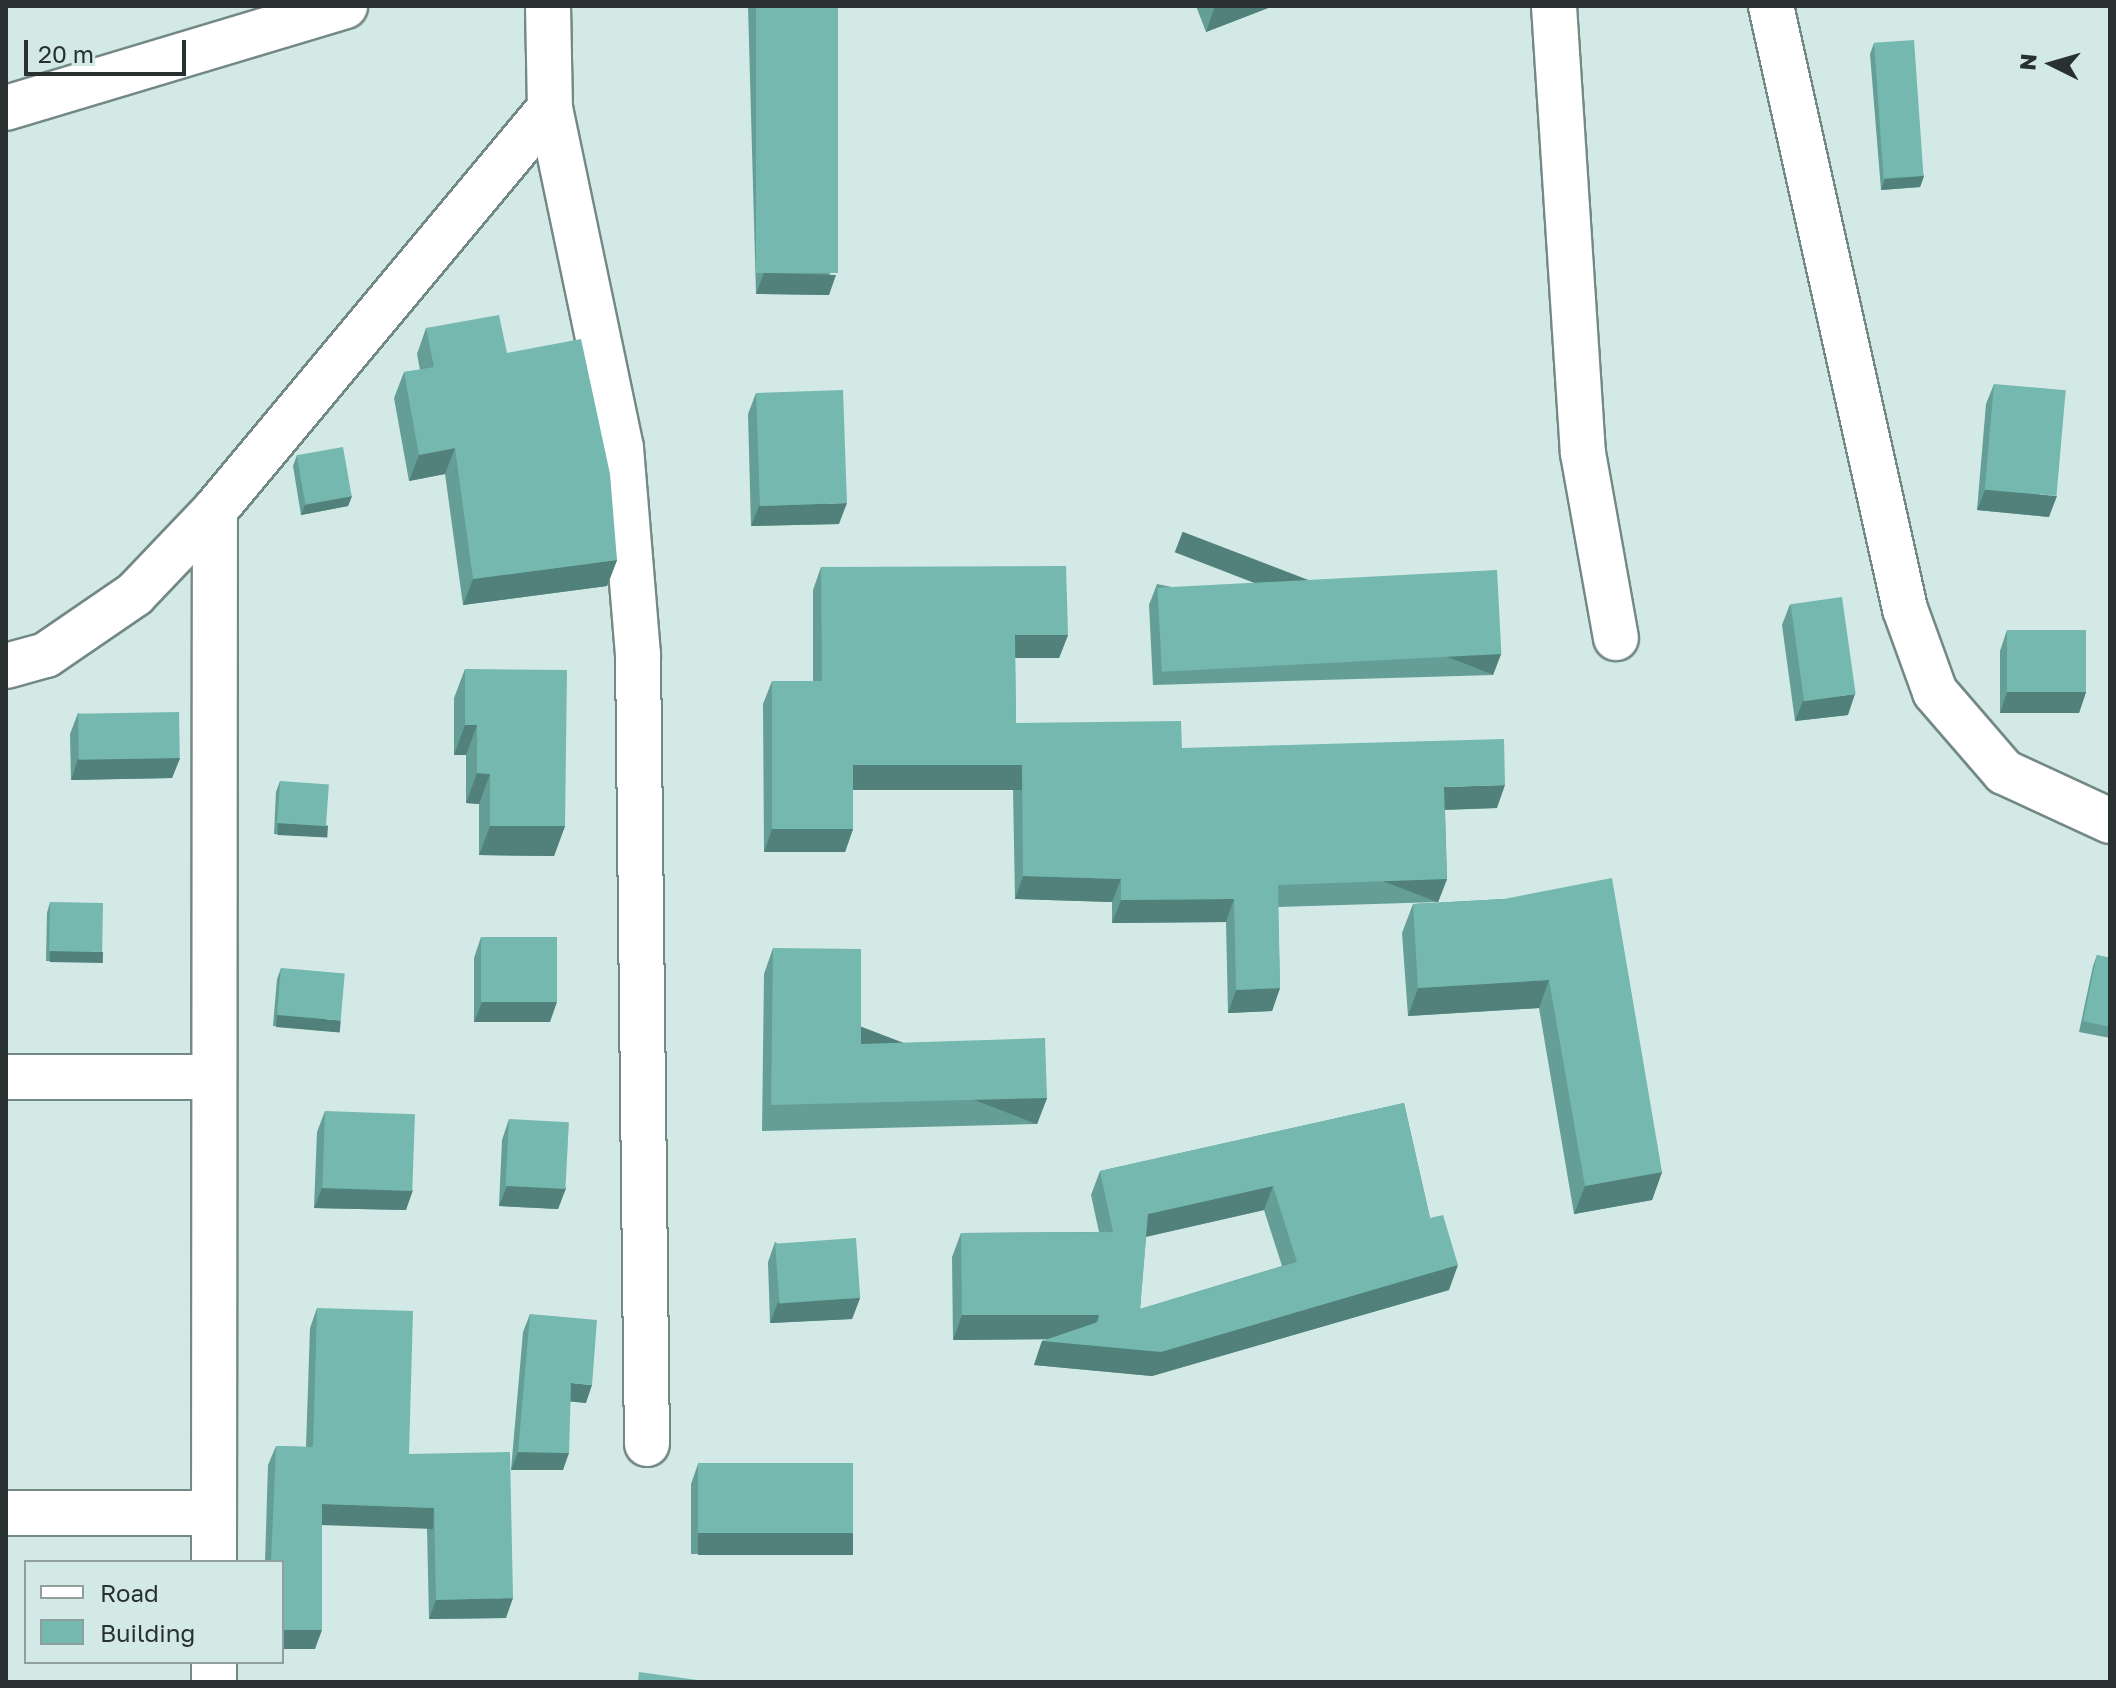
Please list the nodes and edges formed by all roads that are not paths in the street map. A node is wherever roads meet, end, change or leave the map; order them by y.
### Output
1 (345, 6) edge
2 (548, 6) edge
3 (1554, 6) edge
4 (1771, 6) edge
5 (6, 108) edge
6 (550, 108) junction
7 (215, 510) junction
8 (1616, 638) dead end
9 (6, 666) edge
10 (2110, 821) edge
11 (6, 1077) edge
12 (214, 1077) junction
13 (647, 1444) dead end
14 (6, 1513) edge
15 (214, 1513) junction
16 (214, 1560) edge

1 - 5 street
2 - 6 street
3 - 8 street
4 - 10 street
6 - 7 street
6 - 13 street
7 - 9 street
7 - 12 street
11 - 12 street
12 - 15 street
14 - 15 street
15 - 16 street

